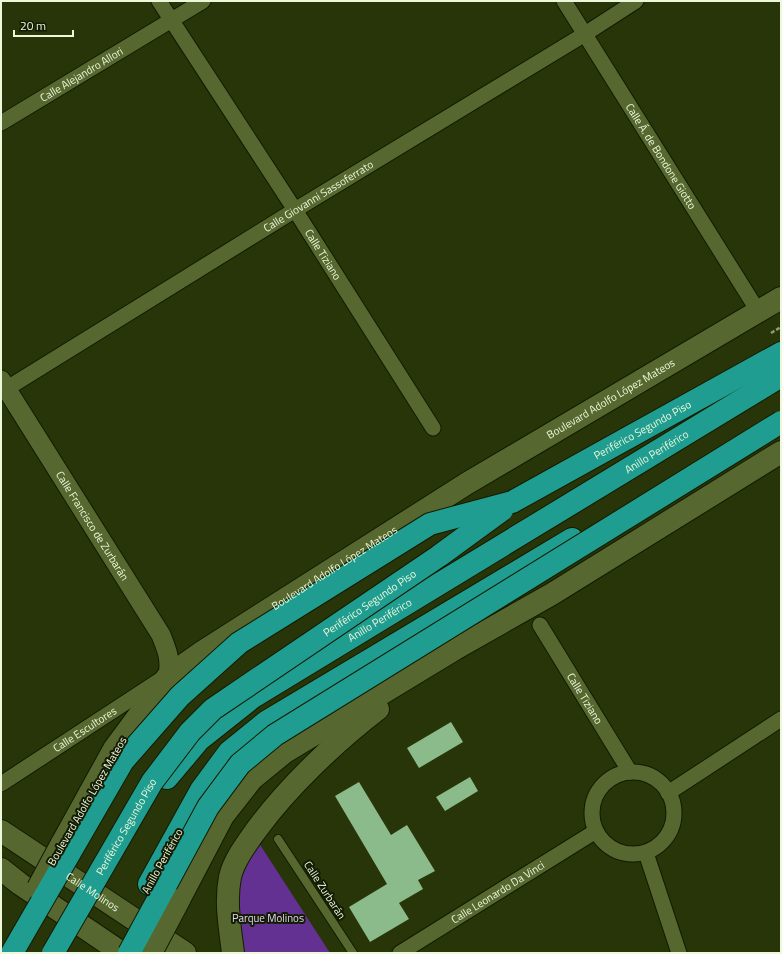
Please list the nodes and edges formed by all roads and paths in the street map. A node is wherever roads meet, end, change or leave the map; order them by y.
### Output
1 (159, 1) edge
2 (203, 1) edge
3 (564, 1) edge
4 (636, 1) edge
5 (171, 20) junction
6 (585, 34) junction
7 (1, 122) edge
8 (295, 210) junction
9 (781, 298) edge
10 (758, 311) junction
11 (781, 336) edge
12 (781, 353) edge
13 (781, 376) edge
14 (3, 387) edge
15 (680, 409) junction
16 (781, 414) edge
17 (781, 422) edge
18 (433, 428) dead end
19 (781, 452) edge
20 (512, 502) junction
21 (540, 625) dead end
22 (455, 649) junction
23 (168, 676) junction
24 (781, 719) edge
25 (630, 772) junction
26 (1, 784) edge
27 (668, 793) junction
28 (1, 831) edge
29 (596, 831) junction
30 (278, 839) dead end
31 (646, 853) junction
32 (1, 869) edge
33 (7, 948) edge
34 (53, 953) edge
35 (67, 953) edge
36 (113, 953) edge
37 (122, 953) edge
38 (129, 953) edge
39 (151, 953) edge
40 (185, 953) edge
41 (233, 953) edge
42 (353, 953) edge
43 (400, 953) edge
44 (679, 953) edge

1 - 5 street, Calle Tiziano
2 - 5 street, Calle Alejandro Allori
3 - 6 street, Calle Á. de Bondone Giotto
4 - 6 street, Calle Giovanni Sassoferrato
5 - 7 street, Calle Alejandro Allori
5 - 8 street, Calle Tiziano
6 - 8 street, Calle Giovanni Sassoferrato
6 - 10 street, Calle Á. de Bondone Giotto
8 - 14 street, Calle Giovanni Sassoferrato
8 - 18 street, Calle Tiziano
9 - 10 main road, Boulevard Adolfo López Mateos
10 - 23 main road, Boulevard Adolfo López Mateos
11 - 15 highway
12 - 15 highway, Periférico Segundo Piso
13 - 35 highway, Anillo Periférico
14 - 23 street, Calle Francisco de Zurbarán
15 - 20 highway, Periférico Segundo Piso
16 - 36 highway, Anillo Periférico
17 - 38 highway, bridge
19 - 22 main road
20 - 33 highway, bridge
20 - 34 highway, Periférico Segundo Piso, bridge
21 - 25 street, Calle Tiziano
22 - 39 main road, bridge
22 - 41 main road
23 - 26 street, Calle Escultores
23 - 33 main road, Boulevard Adolfo López Mateos, bridge
24 - 27 street
25 - 27 street
25 - 29 street
27 - 31 street
28 - 40 main road, Calle Molinos
29 - 31 street
29 - 43 street, Calle Leonardo Da Vinci
30 - 42 lane, Calle Zurbarán
31 - 44 street
32 - 37 main road

